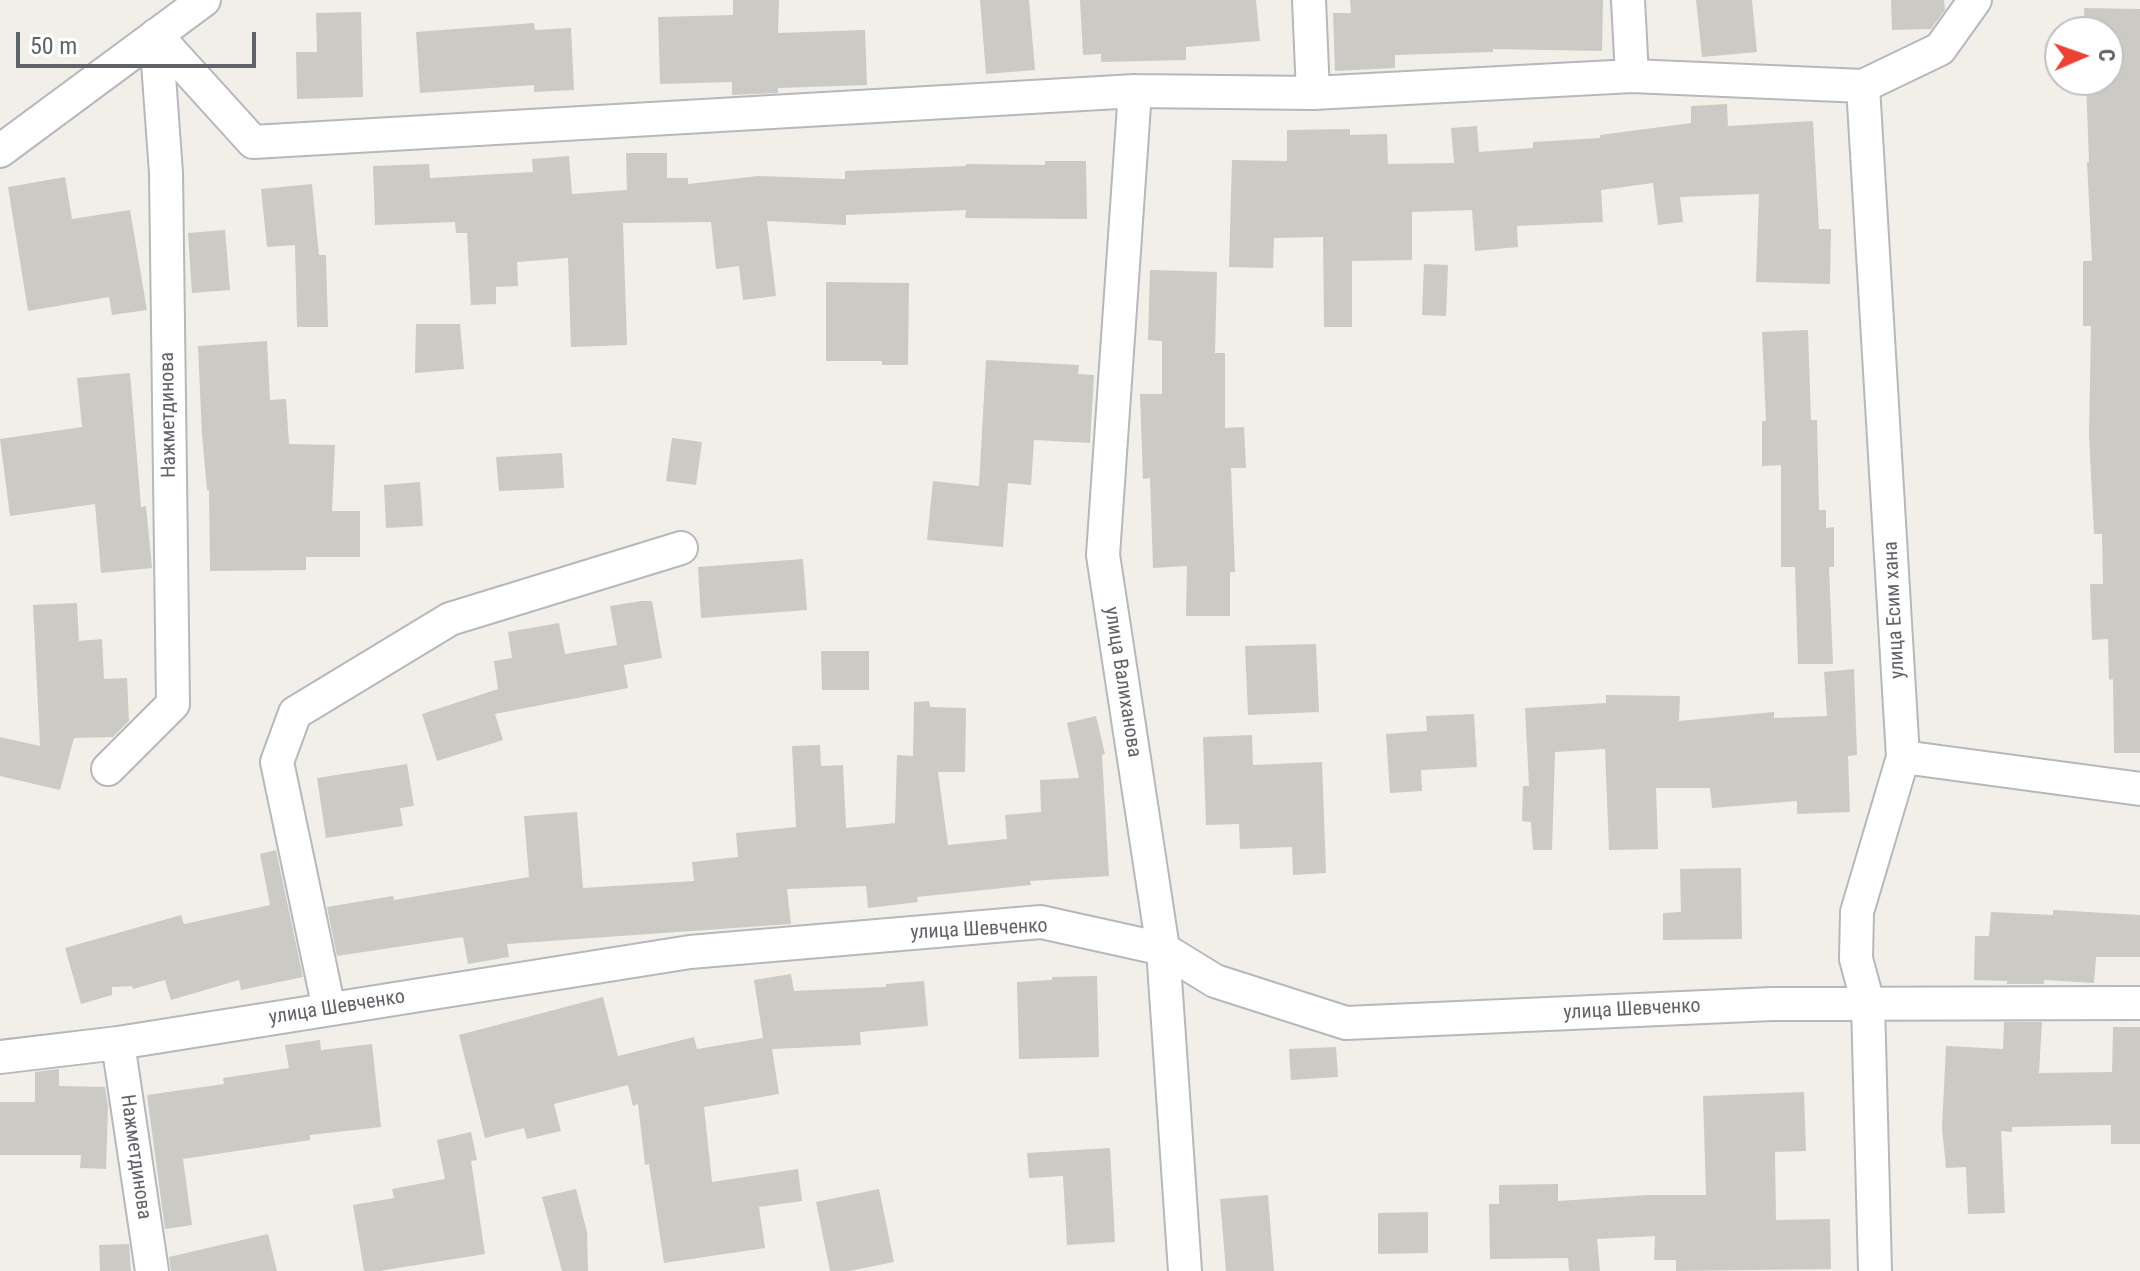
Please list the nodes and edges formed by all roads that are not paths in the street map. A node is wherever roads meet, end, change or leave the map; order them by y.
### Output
1 (204, 0) edge
2 (1309, 0) edge
3 (1628, 0) edge
4 (1975, 0) edge
5 (156, 35) junction
6 (1632, 76) junction
7 (1863, 86) junction
8 (1135, 91) junction
9 (1313, 93) junction
10 (0, 151) edge
11 (681, 548) dead end
12 (1903, 757) junction
13 (108, 769) dead end
14 (2140, 789) edge
15 (1163, 949) junction
16 (1868, 1003) junction
17 (2140, 1003) edge
18 (329, 1009) junction
19 (118, 1043) junction
20 (0, 1057) edge
21 (152, 1271) edge
22 (1185, 1271) edge
23 (1875, 1271) edge

1 - 5 street
2 - 9 street
3 - 6 street
4 - 7 street
5 - 8 street
5 - 10 street
5 - 13 street, Нажметдинова
6 - 7 street
6 - 9 street
7 - 12 street, улица Есим хана
8 - 9 street
8 - 15 street, улица Валиханова
11 - 18 street
12 - 14 street
12 - 16 street, улица Есим хана
15 - 16 street, улица Шевченко
15 - 18 street, улица Шевченко
15 - 22 street, улица Валиханова
16 - 17 street, улица Шевченко
16 - 23 street, улица Есим хана
18 - 19 street, улица Шевченко
19 - 20 street, улица Шевченко
19 - 21 street, Нажметдинова

